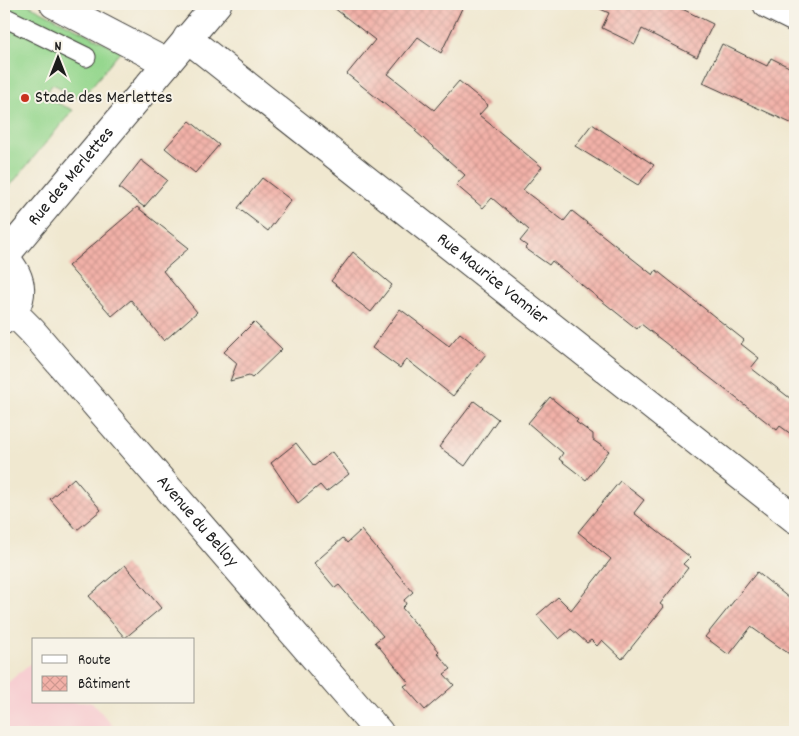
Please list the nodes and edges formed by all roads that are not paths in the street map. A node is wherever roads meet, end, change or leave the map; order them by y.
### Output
1 (54, 4) edge
2 (217, 4) edge
3 (767, 4) edge
4 (4, 17) edge
5 (795, 18) edge
6 (188, 38) junction
7 (86, 57) dead end
8 (167, 63) junction
9 (7, 249) edge
10 (9, 316) edge
11 (795, 519) edge
12 (379, 732) edge

1 - 8 street
2 - 6 street, Rue des Merlettes
3 - 5 street
4 - 7 lane
6 - 8 street, Rue des Merlettes
6 - 11 street, Rue Maurice Vannier
8 - 9 street, Rue des Merlettes
9 - 10 street
10 - 12 street, Avenue du Belloy

